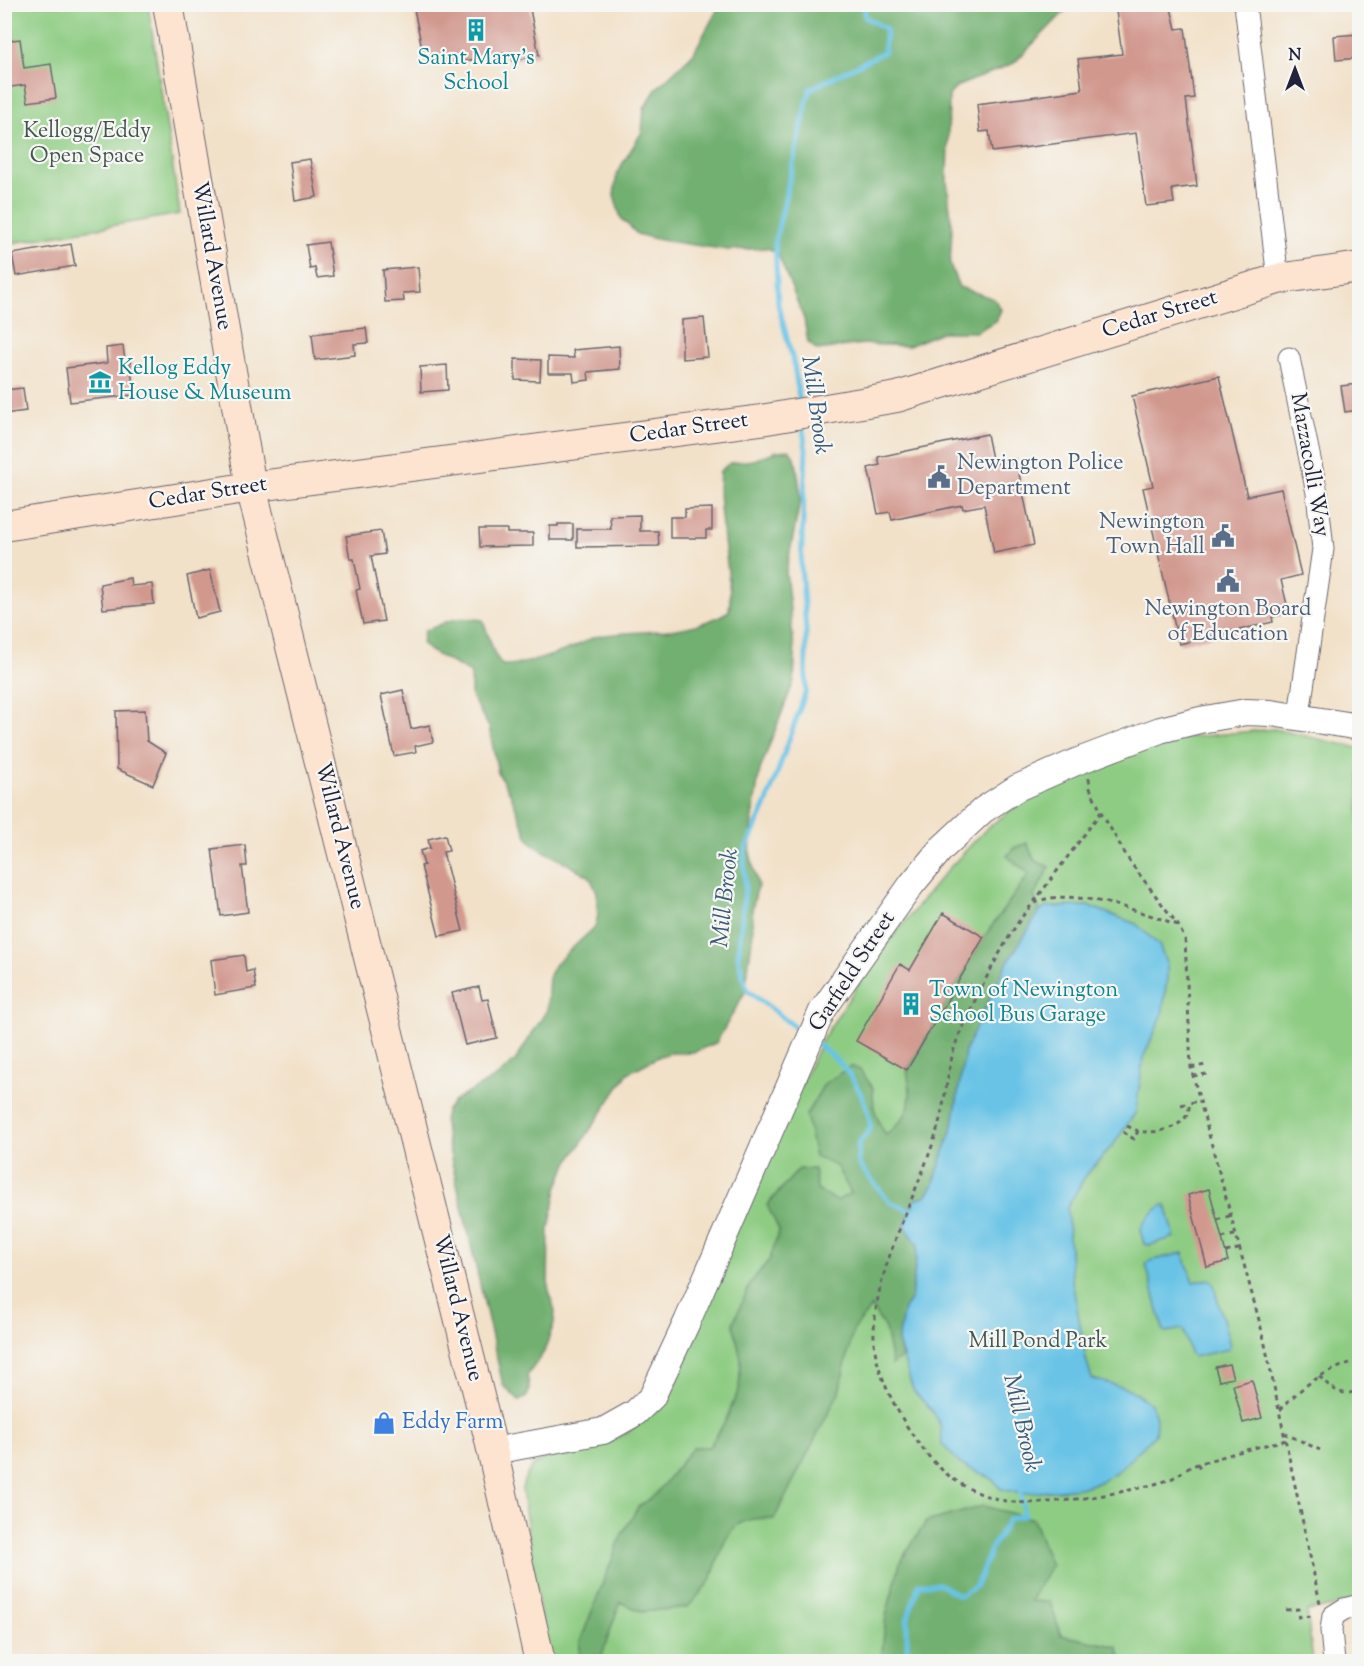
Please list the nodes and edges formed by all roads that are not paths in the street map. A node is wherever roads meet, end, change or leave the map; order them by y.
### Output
1 (168, 4) edge
2 (1245, 4) edge
3 (1359, 267) edge
4 (1278, 279) junction
5 (1289, 358) dead end
6 (251, 487) junction
7 (4, 526) edge
8 (1299, 715) junction
9 (1359, 727) edge
10 (493, 1451) junction
11 (1359, 1605) edge
12 (540, 1662) edge
13 (1334, 1662) edge

1 - 6 main road, Willard Avenue
2 - 4 street
3 - 4 main road, Cedar Street
4 - 6 main road, Cedar Street
5 - 8 street, Mazzacolli Way
6 - 7 main road, Cedar Street
6 - 10 main road, Willard Avenue
8 - 9 street, Garfield Street
8 - 10 street, Garfield Street
10 - 12 main road, Willard Avenue
11 - 13 street

